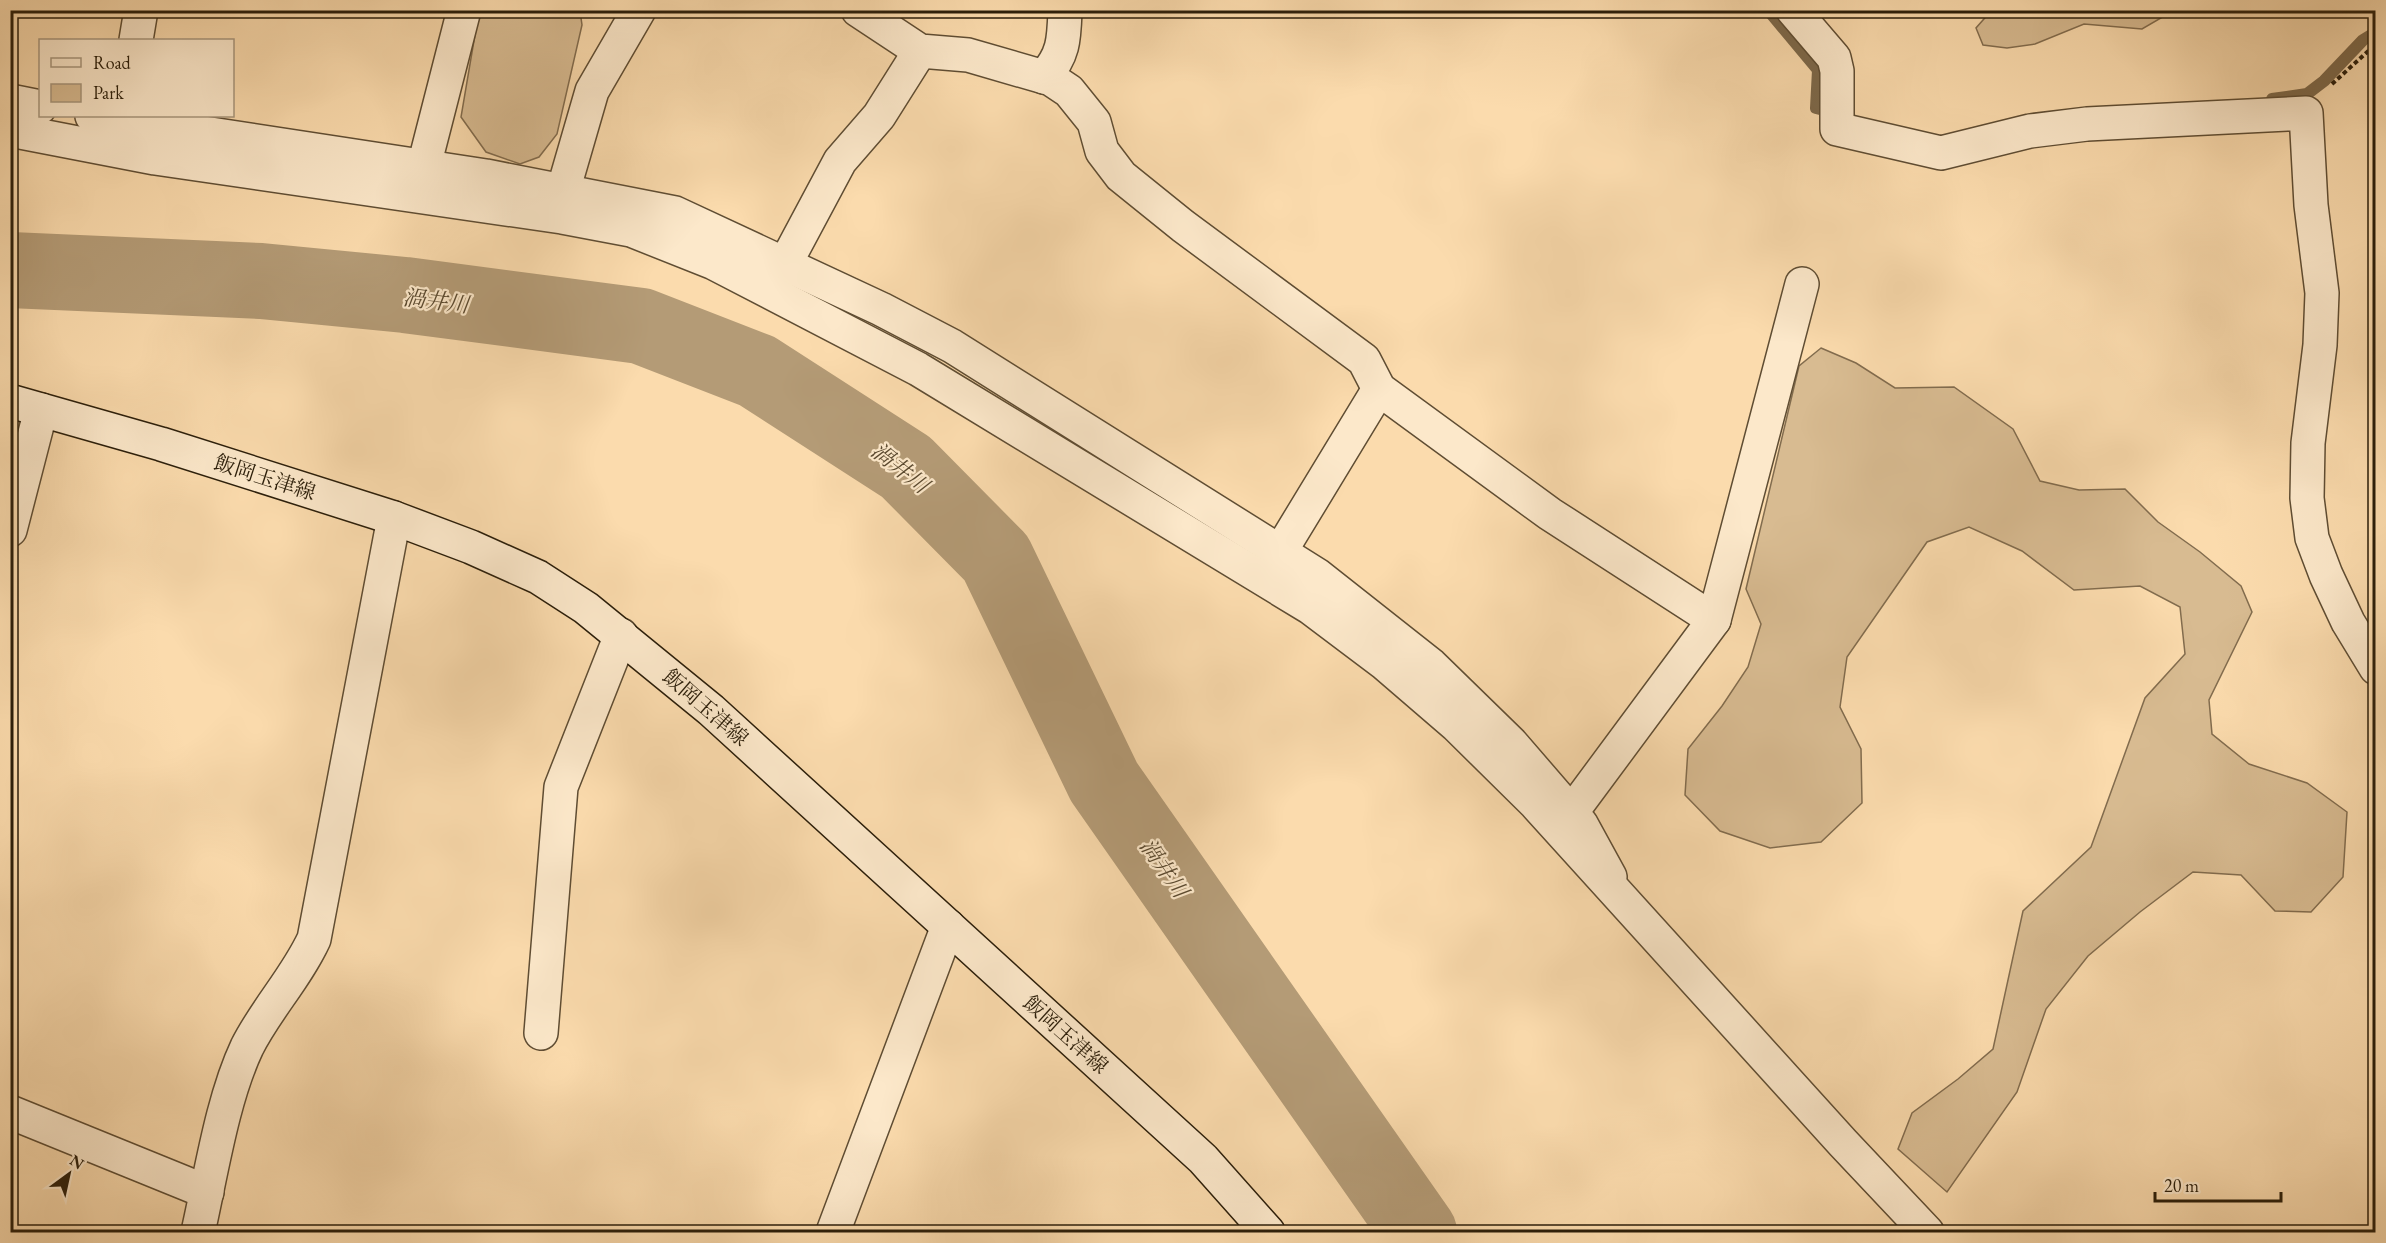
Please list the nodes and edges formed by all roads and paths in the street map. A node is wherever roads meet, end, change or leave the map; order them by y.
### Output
1 (141, 10) edge
2 (464, 10) edge
3 (639, 10) edge
4 (858, 10) edge
5 (1065, 10) edge
6 (1793, 10) edge
7 (136, 39) edge
8 (2376, 44) edge
9 (920, 51) junction
10 (1044, 78) junction
11 (10, 101) edge
12 (39, 107) edge
13 (2306, 113) junction
14 (108, 117) edge
15 (124, 118) edge
16 (10, 130) edge
17 (424, 166) junction
18 (563, 190) junction
19 (785, 264) junction
20 (1802, 284) dead end
21 (1378, 389) junction
22 (26, 405) edge
23 (394, 518) junction
24 (10, 530) edge
25 (1280, 552) junction
26 (1714, 620) junction
27 (621, 635) junction
28 (2376, 668) edge
29 (1571, 813) junction
30 (1624, 901) junction
31 (948, 926) junction
32 (541, 1033) dead end
33 (10, 1112) edge
34 (207, 1192) junction
35 (198, 1233) edge
36 (833, 1233) edge
37 (1268, 1233) edge
38 (1927, 1233) edge

1 - 7 street
2 - 17 street
3 - 18 street
4 - 9 street
5 - 10 street
6 - 13 street
8 - 13 path
9 - 10 street
9 - 19 street
10 - 21 street
11 - 12 street
13 - 28 street
14 - 15 street
15 - 17 street
16 - 30 street
17 - 18 street
18 - 19 street
19 - 25 street
20 - 26 street
21 - 25 street
21 - 26 street
22 - 23 street, 飯岡玉津線
22 - 24 street
23 - 27 street, 飯岡玉津線
23 - 34 street
25 - 29 street
26 - 29 street
27 - 31 street, 飯岡玉津線
27 - 32 street
29 - 30 street
30 - 38 street
31 - 36 street
31 - 37 street, 飯岡玉津線
33 - 34 street
34 - 35 street

